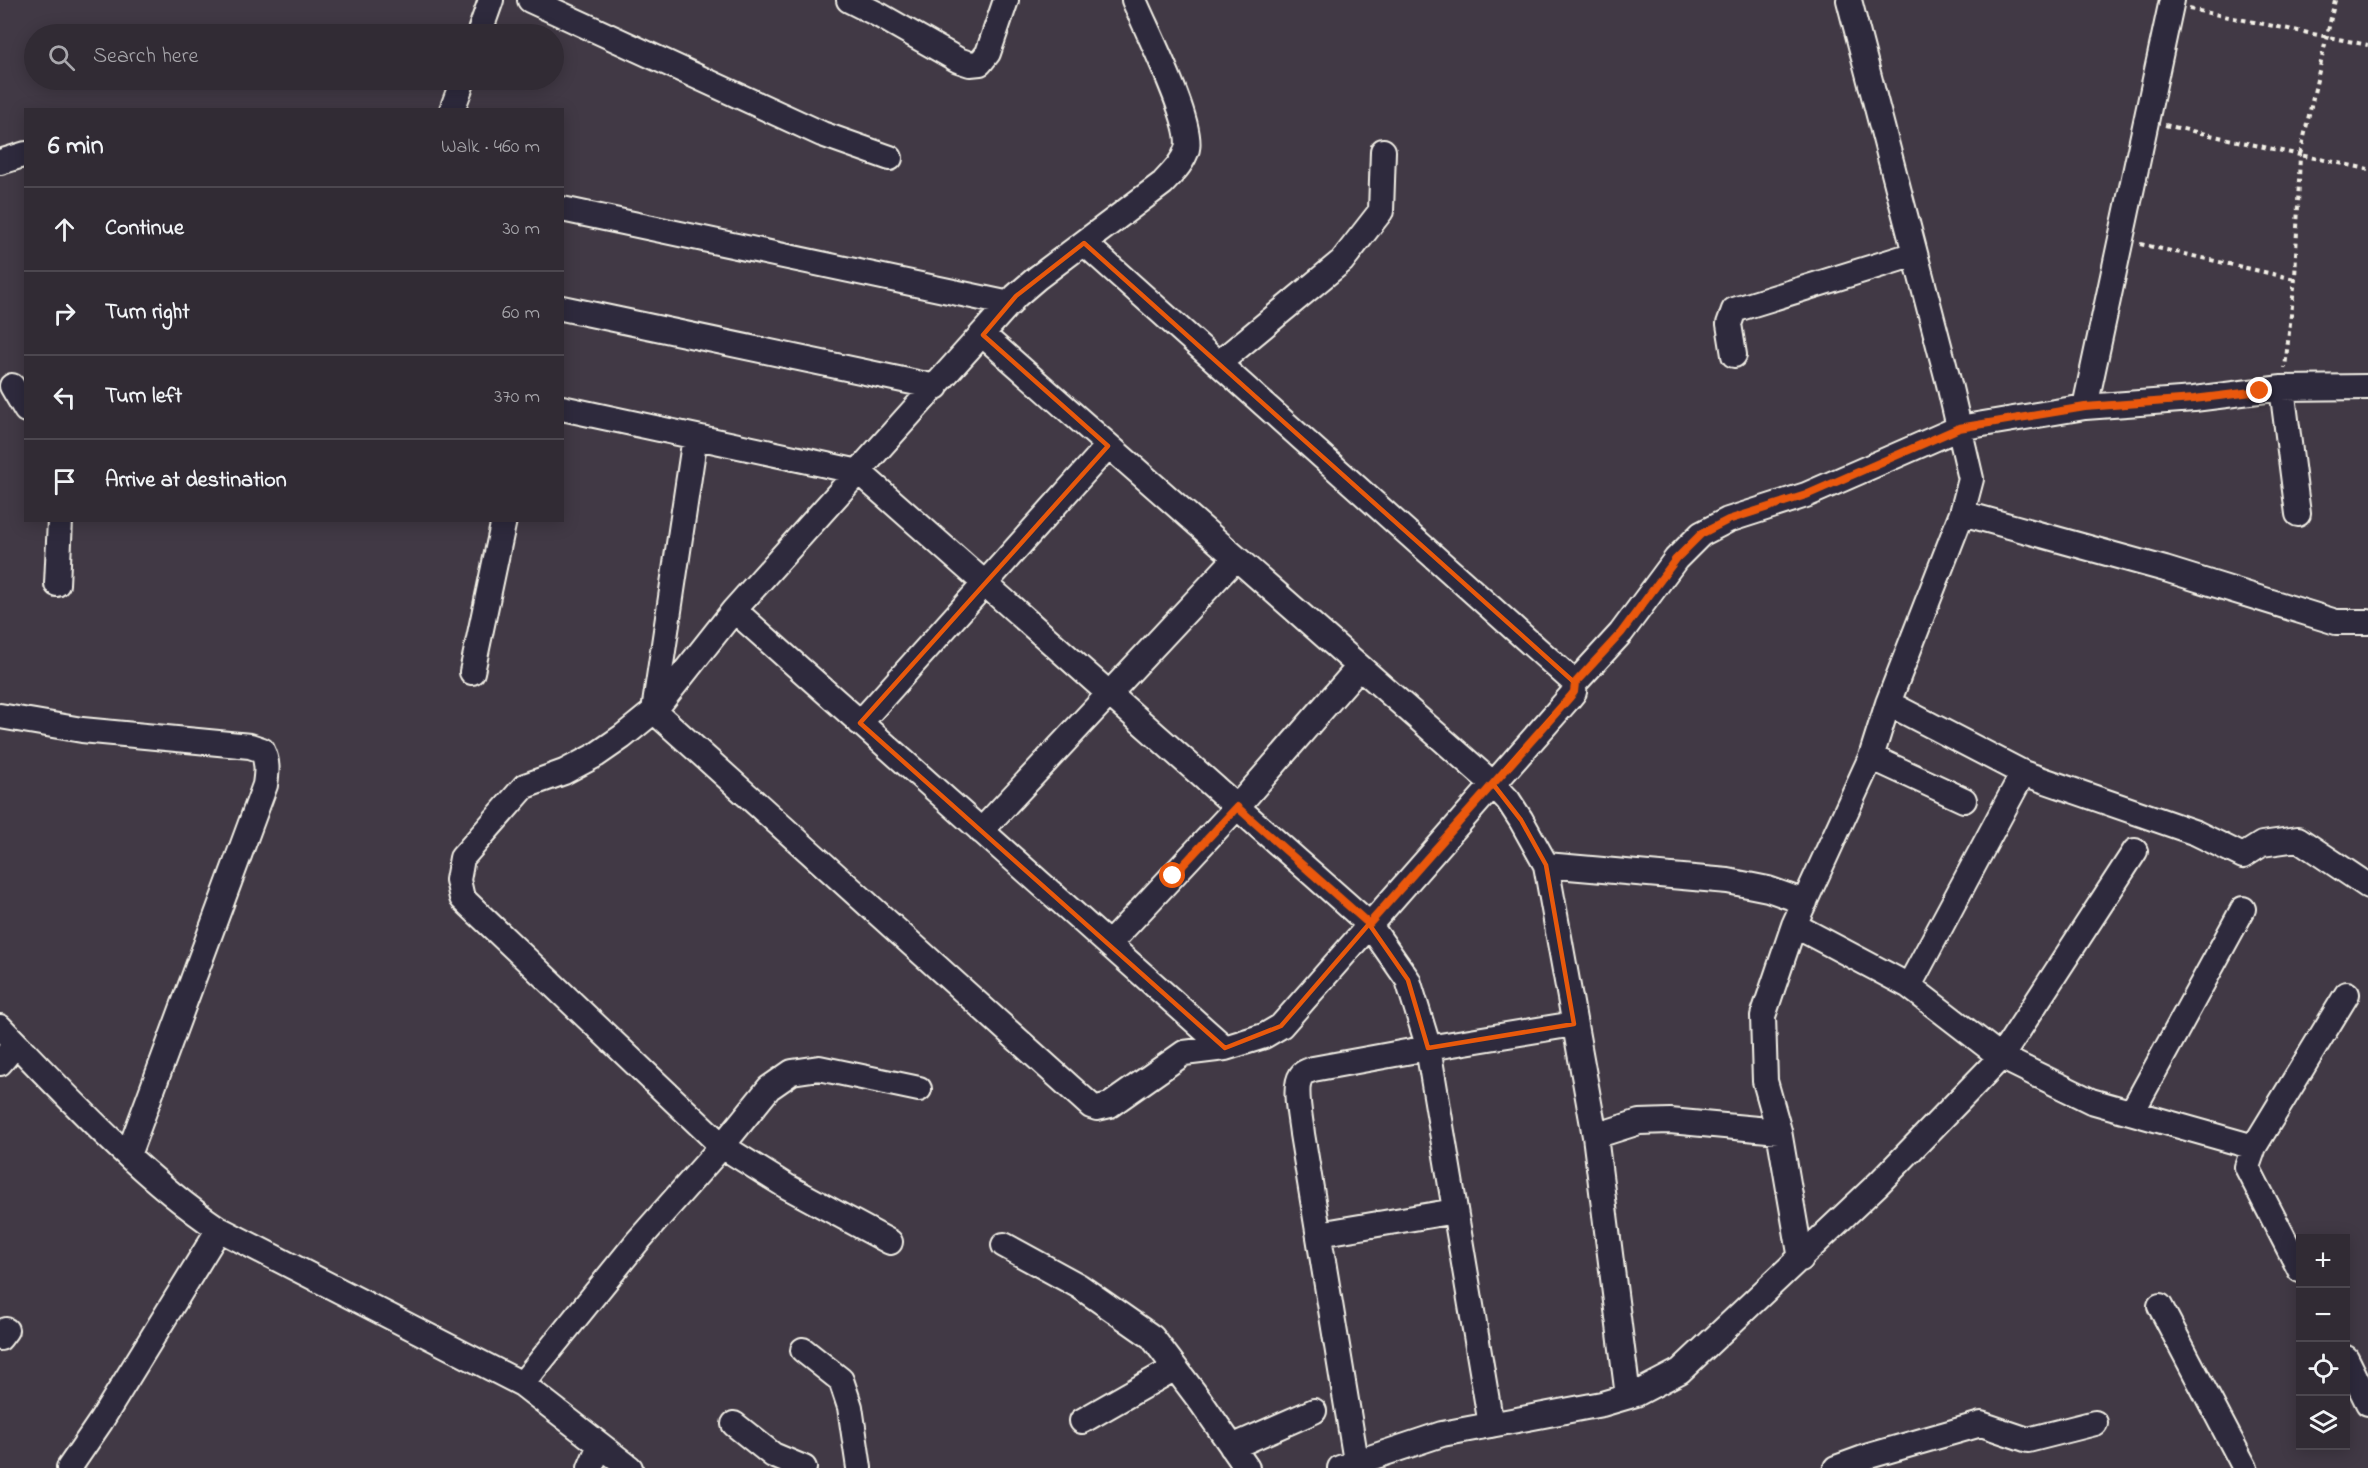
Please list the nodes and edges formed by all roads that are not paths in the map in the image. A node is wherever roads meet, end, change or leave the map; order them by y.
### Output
1 (491, 0) edge
2 (530, 0) edge
3 (849, 0) edge
4 (1006, 0) edge
5 (1134, 0) edge
6 (1849, 0) edge
7 (2172, 2) edge
8 (483, 24) edge
9 (459, 90) edge
10 (453, 108) edge
11 (1383, 151) dead end
12 (24, 155) edge
13 (890, 158) dead end
14 (0, 162) edge
15 (564, 209) edge
16 (1084, 243) junction
17 (1915, 254) junction
18 (1010, 304) junction
19 (564, 308) edge
20 (983, 335) junction
21 (1734, 355) dead end
22 (1219, 363) junction
23 (13, 386) edge
24 (936, 387) junction
25 (2368, 387) edge
26 (2282, 388) junction
27 (24, 406) edge
28 (2085, 407) junction
29 (564, 408) edge
30 (1959, 428) junction
31 (695, 436) junction
32 (1108, 446) junction
33 (859, 472) junction
34 (1962, 513) junction
35 (2298, 514) dead end
36 (60, 522) edge
37 (504, 522) edge
38 (1236, 558) junction
39 (984, 583) junction
40 (57, 584) dead end
41 (734, 610) junction
42 (2368, 622) edge
43 (1359, 667) junction
44 (472, 672) dead end
45 (1575, 683) junction
46 (1110, 695) junction
47 (1888, 703) junction
48 (654, 711) junction
49 (0, 716) edge
50 (860, 723) junction
51 (1871, 757) junction
52 (2023, 773) junction
53 (1493, 784) junction
54 (1964, 800) dead end
55 (1237, 807) junction
56 (981, 831) junction
57 (2135, 851) dead end
58 (1546, 865) junction
59 (2368, 886) edge
60 (1805, 902) junction
61 (2242, 909) dead end
62 (1369, 924) junction
63 (1794, 926) junction
64 (1109, 944) junction
65 (1909, 986) junction
66 (2347, 994) dead end
67 (1574, 1024) junction
68 (8, 1035) edge
69 (1226, 1048) junction
70 (1428, 1048) junction
71 (2001, 1057) junction
72 (0, 1063) edge
73 (919, 1089) dead end
74 (2132, 1112) junction
75 (1779, 1131) junction
76 (1595, 1136) junction
77 (722, 1146) junction
78 (2254, 1147) junction
79 (128, 1155) junction
80 (1455, 1211) junction
81 (219, 1229) junction
82 (1319, 1234) junction
83 (890, 1242) dead end
84 (1004, 1245) dead end
85 (1801, 1259) junction
86 (2296, 1260) edge
87 (2160, 1306) dead end
88 (802, 1350) dead end
89 (2350, 1366) edge
90 (1175, 1368) junction
91 (522, 1384) junction
92 (1628, 1396) junction
93 (2368, 1403) edge
94 (1314, 1411) dead end
95 (1082, 1421) dead end
96 (2095, 1423) dead end
97 (734, 1424) dead end
98 (1491, 1425) junction
99 (600, 1445) junction
100 (1232, 1447) junction
101 (1348, 1465) edge
102 (69, 1468) edge
103 (590, 1468) edge
104 (630, 1468) edge
105 (804, 1468) edge
106 (859, 1468) edge
107 (1247, 1468) edge
108 (1836, 1468) edge
109 (2245, 1468) edge

1 - 8 street
2 - 13 street
3 - 4 street
5 - 16 street
6 - 17 street
7 - 28 street
9 - 10 street
11 - 22 street
12 - 14 street
15 - 18 street
16 - 18 street
16 - 22 street
17 - 21 street
17 - 30 street
18 - 20 street
19 - 24 street
20 - 24 street
20 - 32 street
22 - 45 street
23 - 27 street
24 - 33 street
25 - 26 street
26 - 28 street
26 - 35 street
28 - 30 street
29 - 31 street
30 - 34 street
30 - 45 street
31 - 33 street
31 - 48 street
32 - 38 street
32 - 39 street
33 - 39 street
33 - 41 street
34 - 42 street
34 - 47 street
36 - 40 street
37 - 44 street
38 - 43 street
38 - 46 street
39 - 46 street
39 - 50 street
41 - 48 street
41 - 50 street
43 - 53 street
43 - 55 street
45 - 53 street
46 - 55 street
46 - 56 street
47 - 51 street
47 - 52 street
48 - 69 street
48 - 77 street
49 - 79 street
50 - 56 street
51 - 54 street
51 - 60 street
52 - 59 street
52 - 65 street
53 - 58 street
53 - 62 street
55 - 62 street
55 - 64 street
56 - 64 street
57 - 71 street
58 - 60 street
58 - 67 street
60 - 63 street
61 - 74 street
62 - 69 street
62 - 70 street
63 - 65 street
63 - 75 street
64 - 69 street
65 - 71 street
66 - 78 street
67 - 70 street
67 - 76 street
68 - 72 street
68 - 79 street
70 - 80 street
70 - 82 street
71 - 74 street
71 - 85 street
73 - 77 street
74 - 78 street
75 - 76 street
75 - 85 street
76 - 92 street
77 - 83 street
77 - 91 street
78 - 86 street
79 - 81 street
80 - 82 street
80 - 98 street
81 - 91 street
81 - 102 street
82 - 101 street
84 - 90 street
85 - 92 street
87 - 109 street
88 - 106 street
89 - 93 street
90 - 95 street
90 - 100 street
91 - 99 street
92 - 98 street
94 - 100 street
96 - 108 street
97 - 105 street
98 - 101 street
99 - 103 street
99 - 104 street
100 - 107 street

